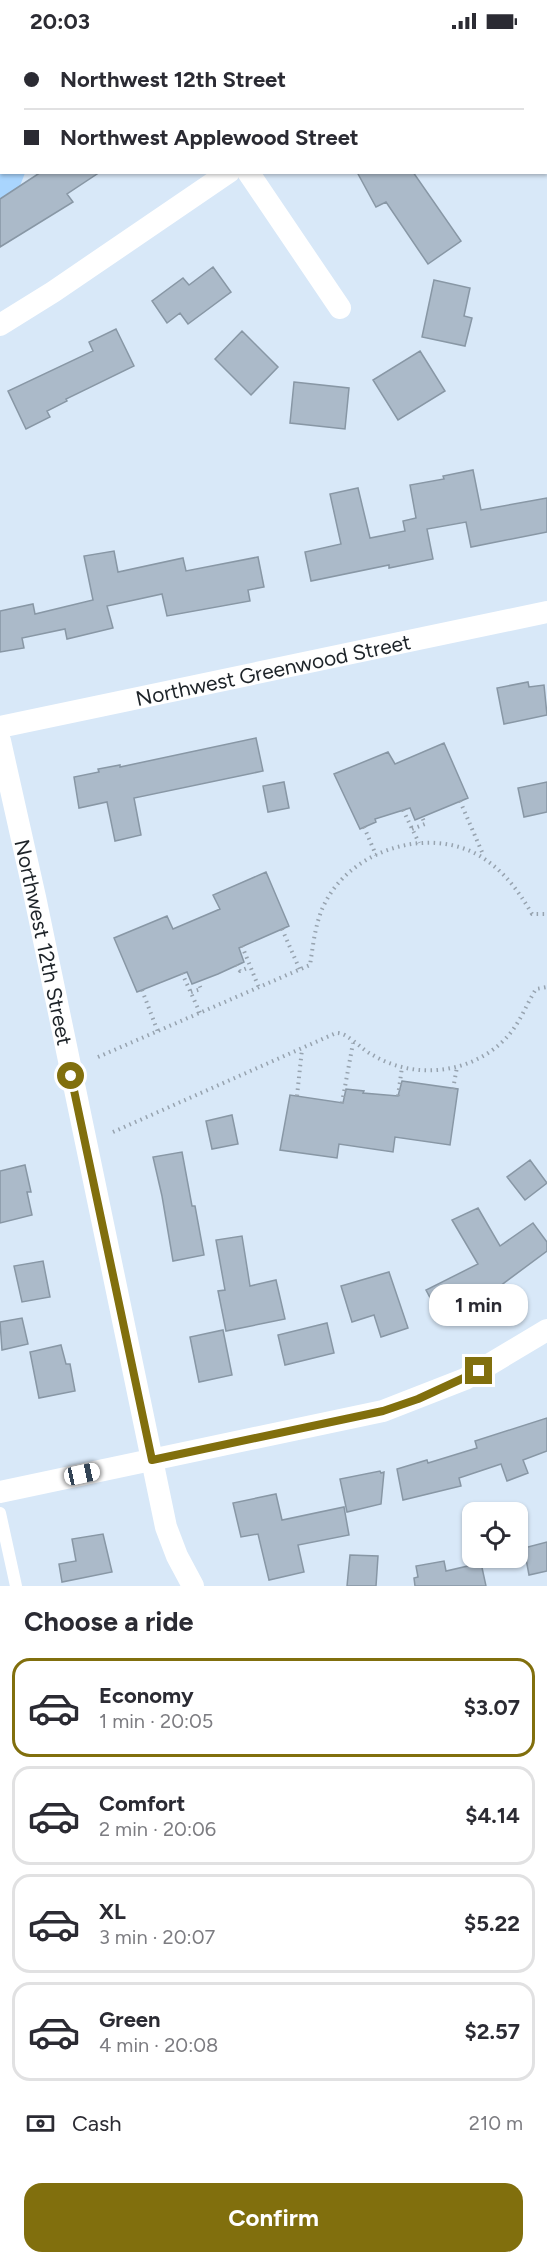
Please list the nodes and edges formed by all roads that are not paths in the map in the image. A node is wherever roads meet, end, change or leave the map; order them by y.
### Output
1 (226, 174) edge
2 (249, 174) edge
3 (340, 308) dead end
4 (0, 325) edge
5 (547, 612) edge
6 (0, 727) edge
7 (0, 741) edge
8 (547, 1330) edge
9 (152, 1460) junction
10 (0, 1492) edge
11 (0, 1513) edge
12 (16, 1586) edge
13 (194, 1586) edge

1 - 4 street
2 - 3 street
5 - 6 street, Northwest Greenwood Street
7 - 9 street, Northwest 12th Street
8 - 9 street
9 - 10 street
9 - 13 street, Northwest 12th Street
11 - 12 lane

